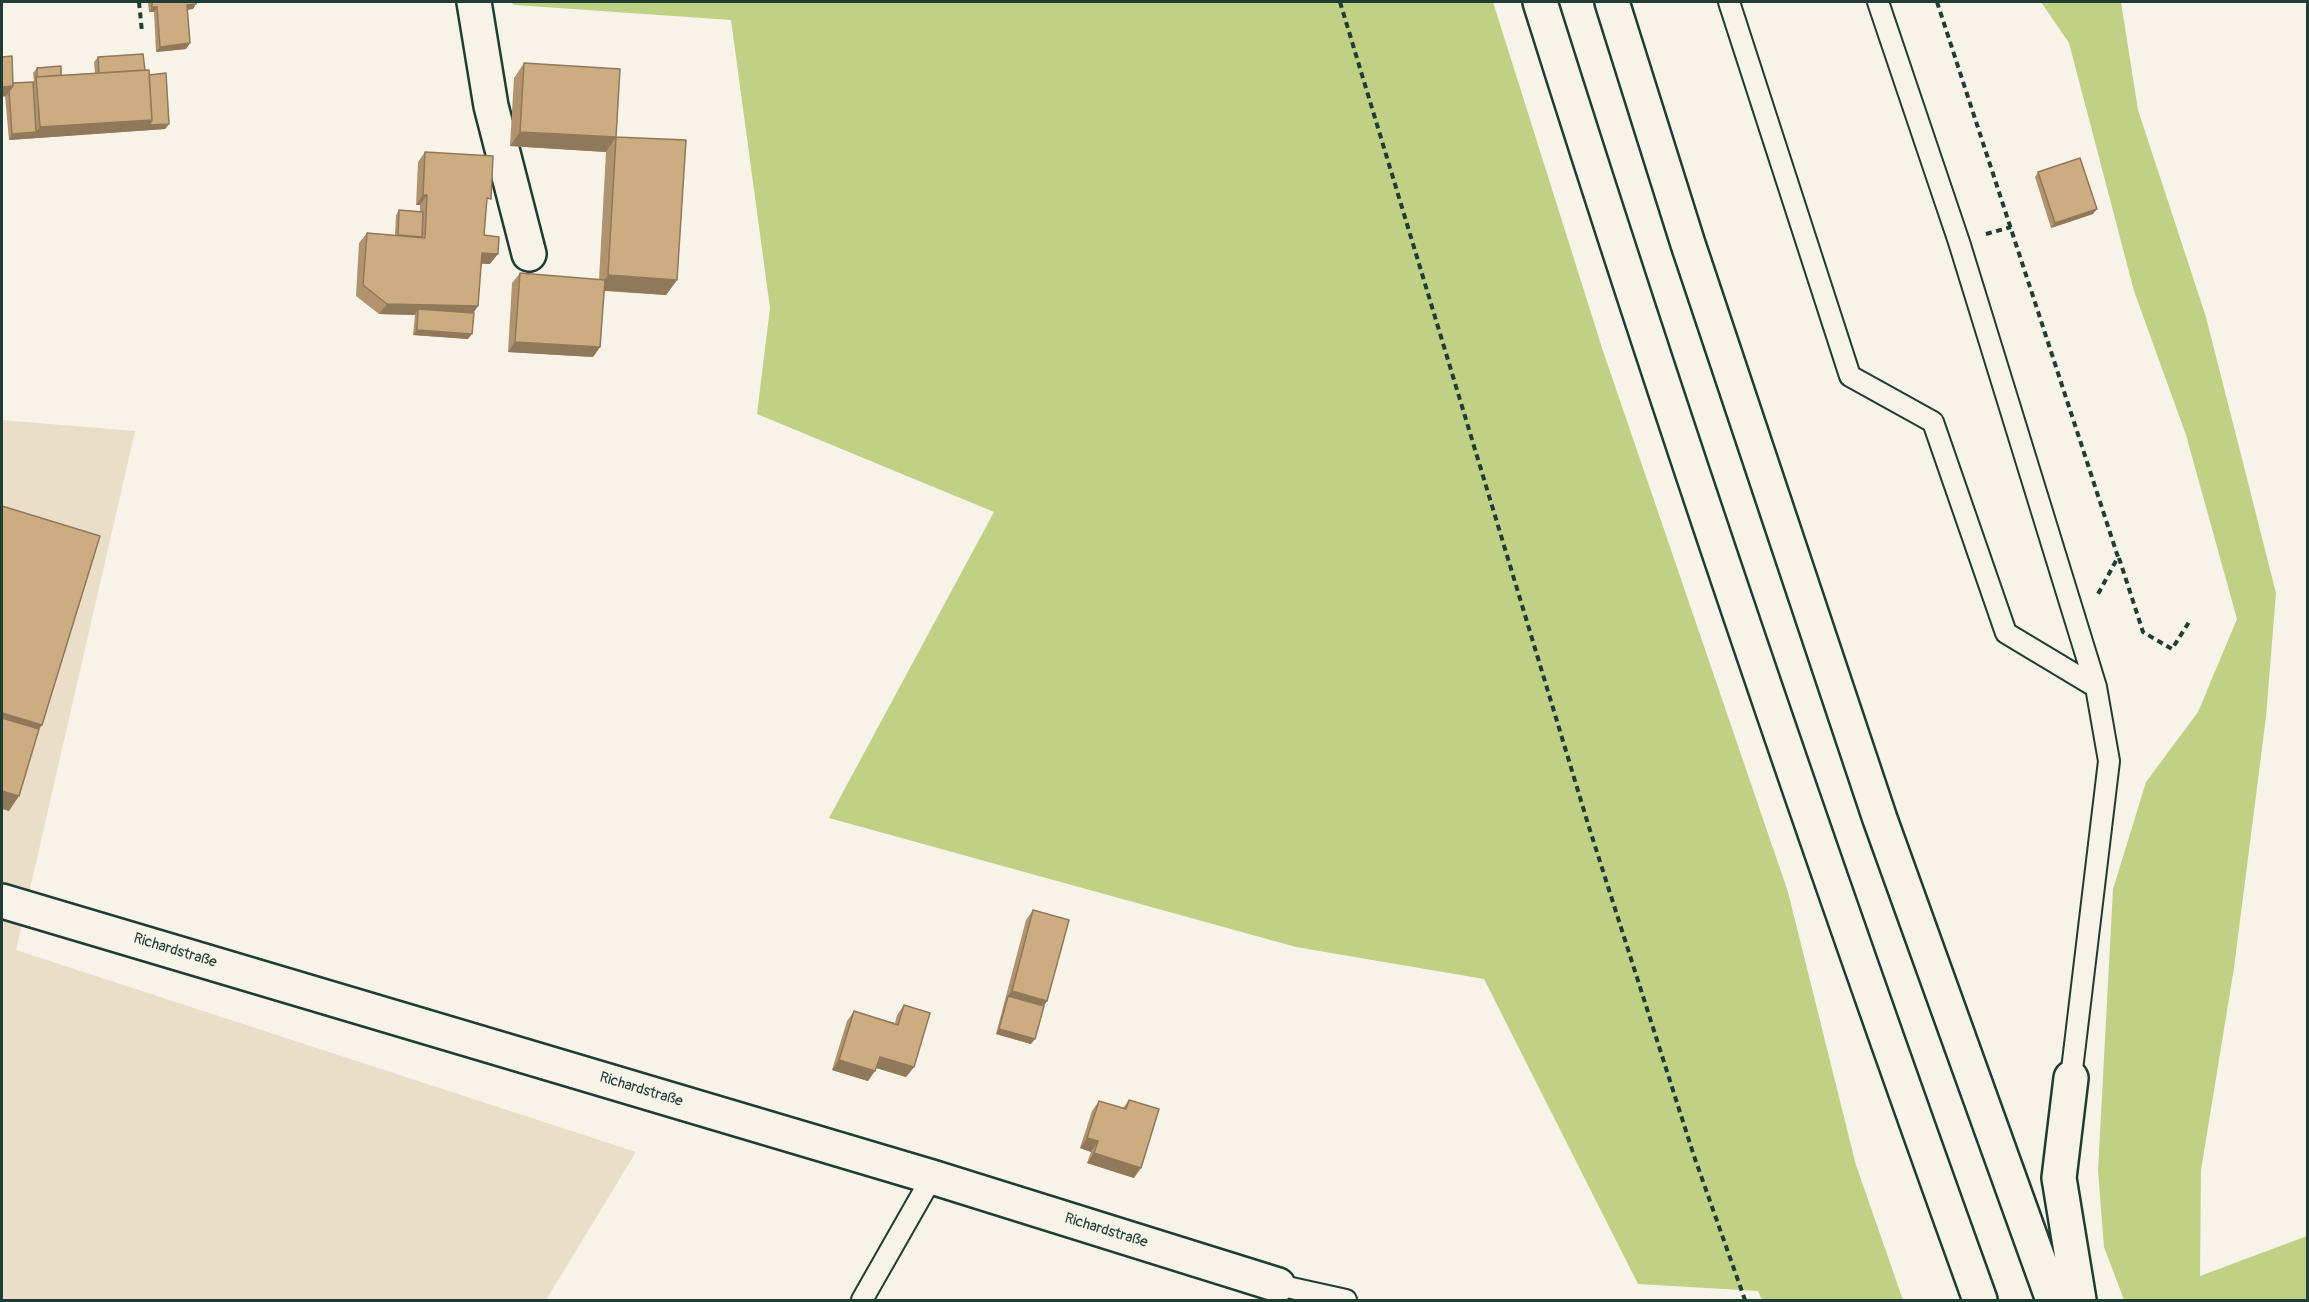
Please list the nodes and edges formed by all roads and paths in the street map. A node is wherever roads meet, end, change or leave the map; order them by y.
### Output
1 (139, 2) edge
2 (474, 2) edge
3 (1340, 2) edge
4 (1540, 2) edge
5 (1612, 2) edge
6 (1729, 2) edge
7 (1878, 2) edge
8 (1937, 2) edge
9 (142, 32) dead end
10 (529, 254) dead end
11 (2118, 557) junction
12 (2189, 622) dead end
13 (2078, 629) junction
14 (2096, 687) junction
15 (2, 902) edge
16 (2071, 1078) joint
17 (932, 1177) junction
18 (2307, 1187) edge
19 (2307, 1208) edge
20 (1278, 1285) joint
21 (862, 1300) edge
22 (1346, 1300) edge
23 (1745, 1300) edge
24 (1980, 1300) edge
25 (2053, 1300) edge
26 (2079, 1300) edge

1 - 9 path
2 - 10 main road
3 - 23 path
4 - 24 main road
5 - 25 main road
6 - 14 lane
7 - 13 lane
8 - 11 path
11 - 12 path
11 - 13 path
13 - 14 lane
14 - 16 lane
15 - 17 main road, Richardstraße
16 - 26 main road
17 - 20 main road, Richardstraße
17 - 21 lane
18 - 19 path
20 - 22 lane

